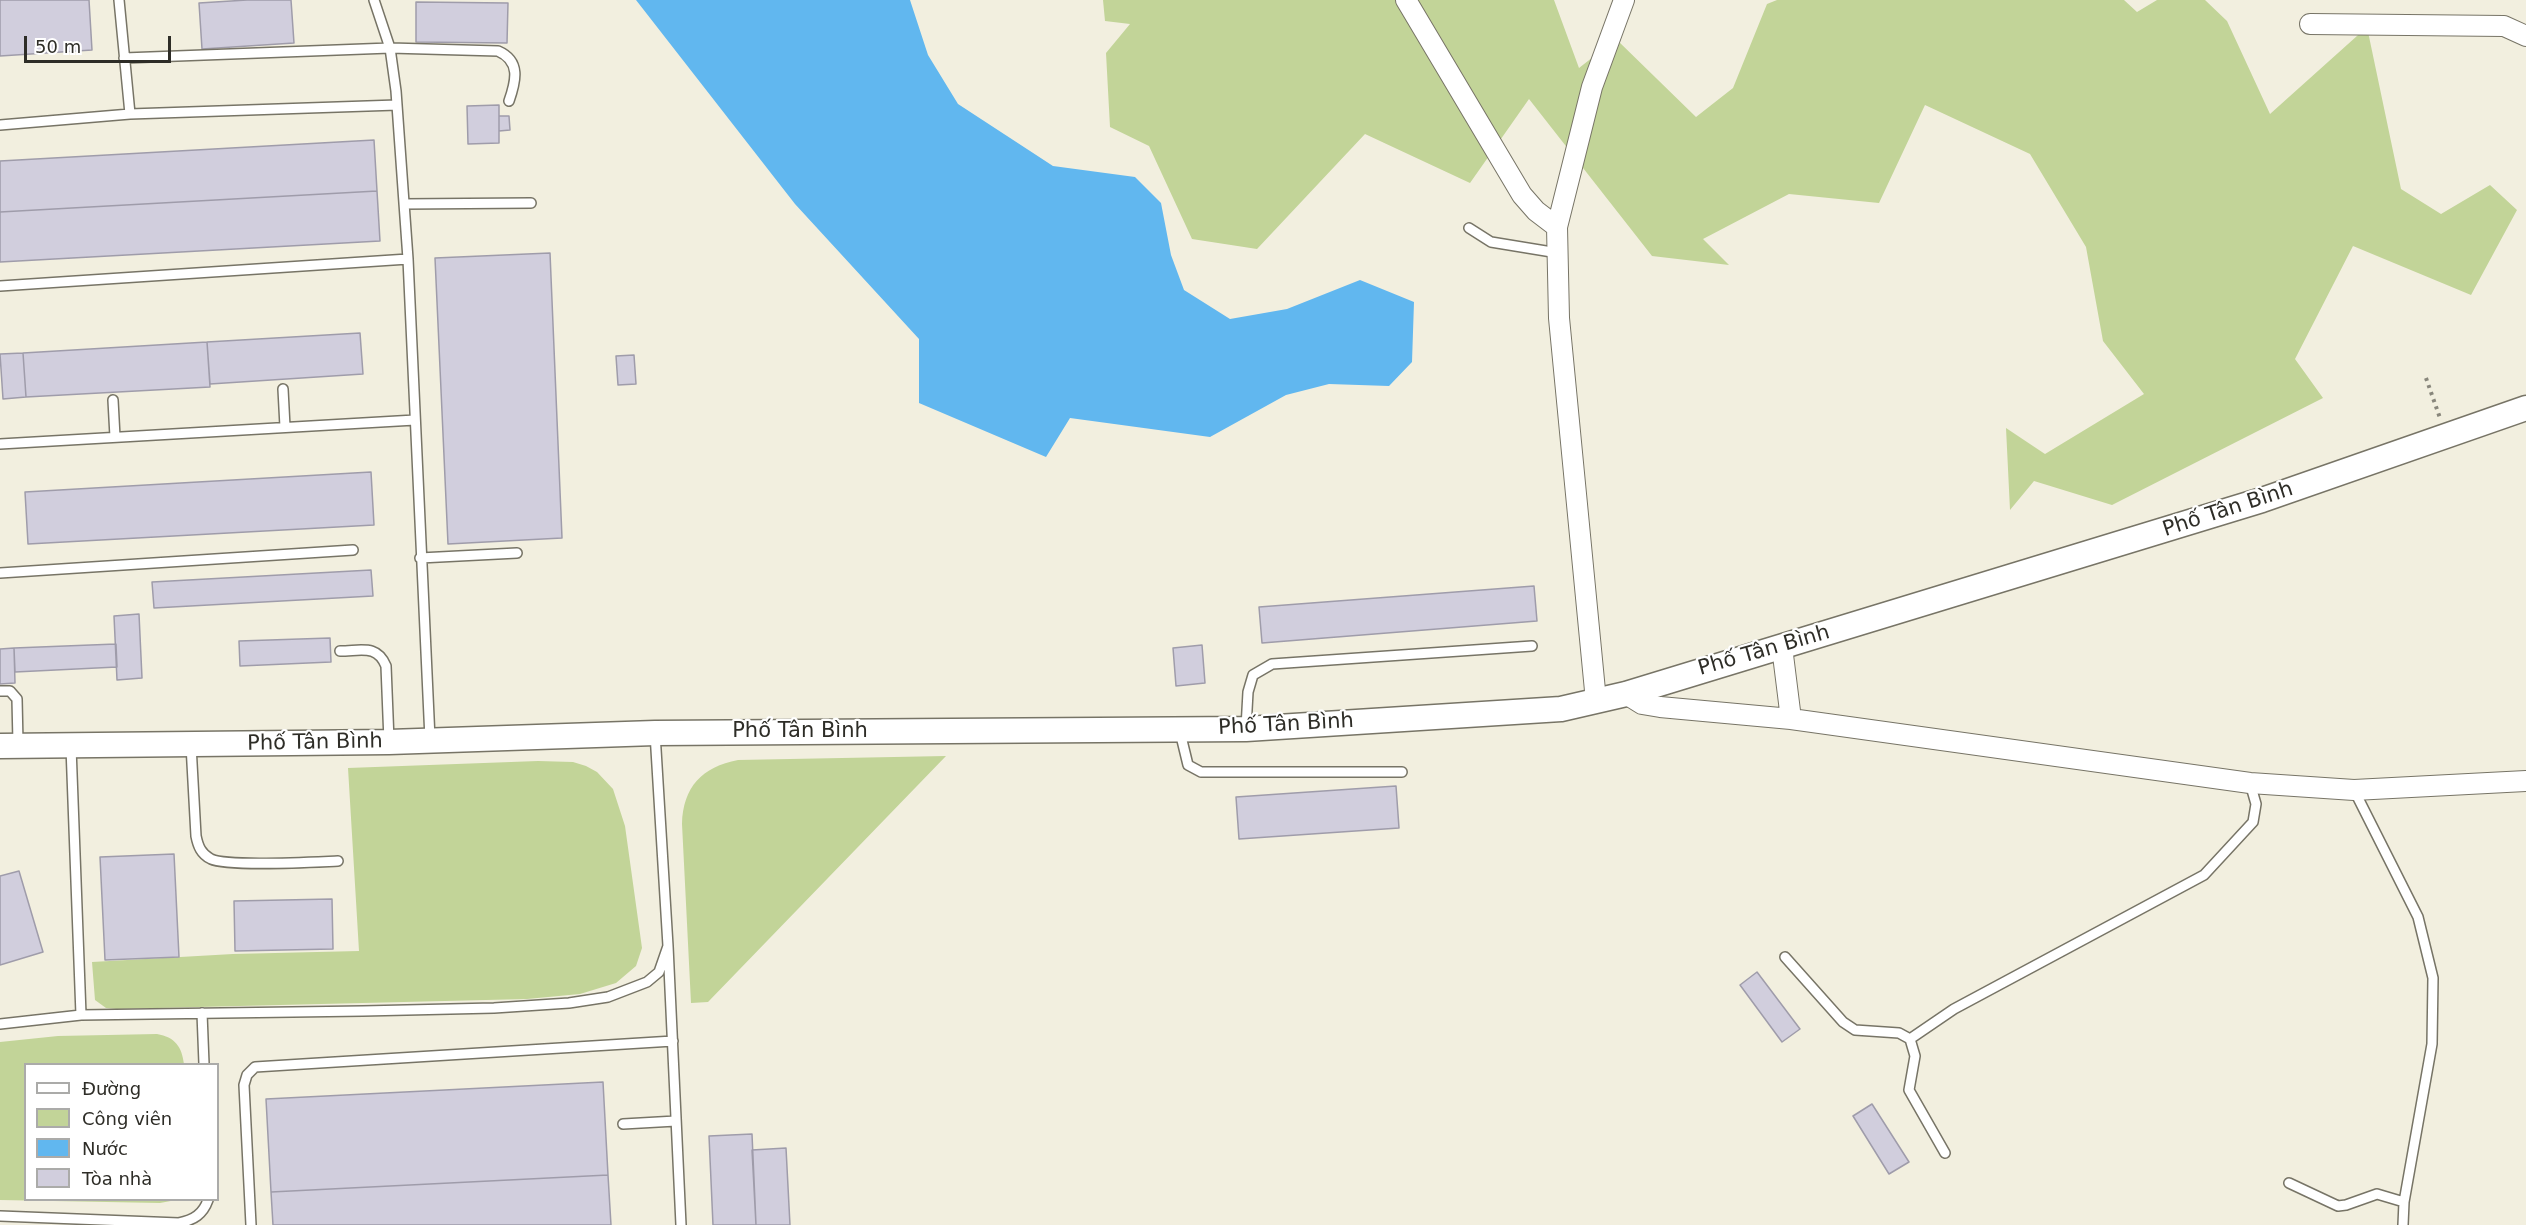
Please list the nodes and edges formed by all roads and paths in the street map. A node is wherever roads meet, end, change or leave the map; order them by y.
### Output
1 (119, 0) edge
2 (374, 0) edge
3 (1406, 0) edge
4 (1624, 0) edge
5 (2310, 24) dead end
6 (2526, 36) edge
7 (390, 48) junction
8 (124, 58) junction
9 (509, 100) dead end
10 (397, 105) junction
11 (130, 114) junction
12 (0, 125) edge
13 (531, 203) dead end
14 (404, 204) junction
15 (1557, 227) junction
16 (1468, 228) dead end
17 (1558, 253) junction
18 (408, 259) junction
19 (0, 286) edge
20 (2426, 378) dead end
21 (283, 389) dead end
22 (113, 400) dead end
23 (2526, 408) edge
24 (415, 420) junction
25 (285, 427) junction
26 (2445, 436) junction
27 (115, 437) junction
28 (0, 444) edge
29 (353, 550) dead end
30 (517, 553) dead end
31 (420, 558) junction
32 (0, 573) edge
33 (1532, 646) dead end
34 (1782, 647) junction
35 (340, 651) dead end
36 (0, 691) edge
37 (1626, 694) junction
38 (1596, 700) junction
39 (1791, 719) junction
40 (1246, 729) junction
41 (1180, 730) junction
42 (655, 734) junction
43 (430, 741) junction
44 (389, 742) junction
45 (191, 745) junction
46 (9, 746) edge
47 (71, 746) junction
48 (1402, 772) dead end
49 (2526, 781) edge
50 (2250, 783) junction
51 (2354, 790) junction
52 (338, 861) dead end
53 (669, 946) junction
54 (1785, 957) dead end
55 (202, 1013) junction
56 (81, 1015) junction
57 (0, 1024) edge
58 (1910, 1039) junction
59 (673, 1041) junction
60 (204, 1063) edge
61 (676, 1121) junction
62 (623, 1124) dead end
63 (1946, 1153) dead end
64 (2289, 1183) dead end
65 (208, 1201) edge
66 (2404, 1202) junction
67 (0, 1216) edge
68 (251, 1225) edge
69 (681, 1225) edge
70 (2403, 1225) edge

1 - 8 lane
2 - 7 lane
3 - 15 street
4 - 15 street
5 - 6 street
7 - 8 lane
7 - 9 lane
7 - 10 lane
8 - 11 lane
10 - 11 lane
10 - 14 lane
11 - 12 lane
13 - 14 lane
14 - 18 lane
15 - 17 street
16 - 17 lane
17 - 38 street
18 - 19 lane
18 - 24 lane
20 - 26 path
21 - 25 lane
22 - 27 lane
23 - 26 street, Phố Tân Bình
24 - 25 lane
24 - 31 lane
25 - 27 lane
26 - 34 street, Phố Tân Bình
27 - 28 lane
29 - 32 lane
30 - 31 lane
31 - 43 lane
33 - 40 lane
34 - 37 street, Phố Tân Bình
34 - 39 street
35 - 44 lane
36 - 46 lane
37 - 38 street, Phố Tân Bình
37 - 39 street
38 - 40 street, Phố Tân Bình
39 - 50 street
40 - 41 street, Phố Tân Bình
41 - 42 street, Phố Tân Bình
41 - 48 lane
42 - 43 street, Phố Tân Bình
42 - 53 lane
43 - 44 street, Phố Tân Bình
44 - 45 street, Phố Tân Bình
45 - 47 street, Phố Tân Bình
45 - 52 lane
46 - 47 street, Phố Tân Bình
47 - 56 lane
49 - 51 street
50 - 51 street
50 - 58 lane
51 - 66 lane
53 - 55 lane
53 - 59 lane
54 - 58 lane
55 - 56 lane
55 - 60 lane
56 - 57 lane
58 - 63 lane
59 - 61 lane
59 - 68 lane
61 - 62 lane
61 - 69 lane
64 - 66 lane
65 - 67 lane
66 - 70 lane

